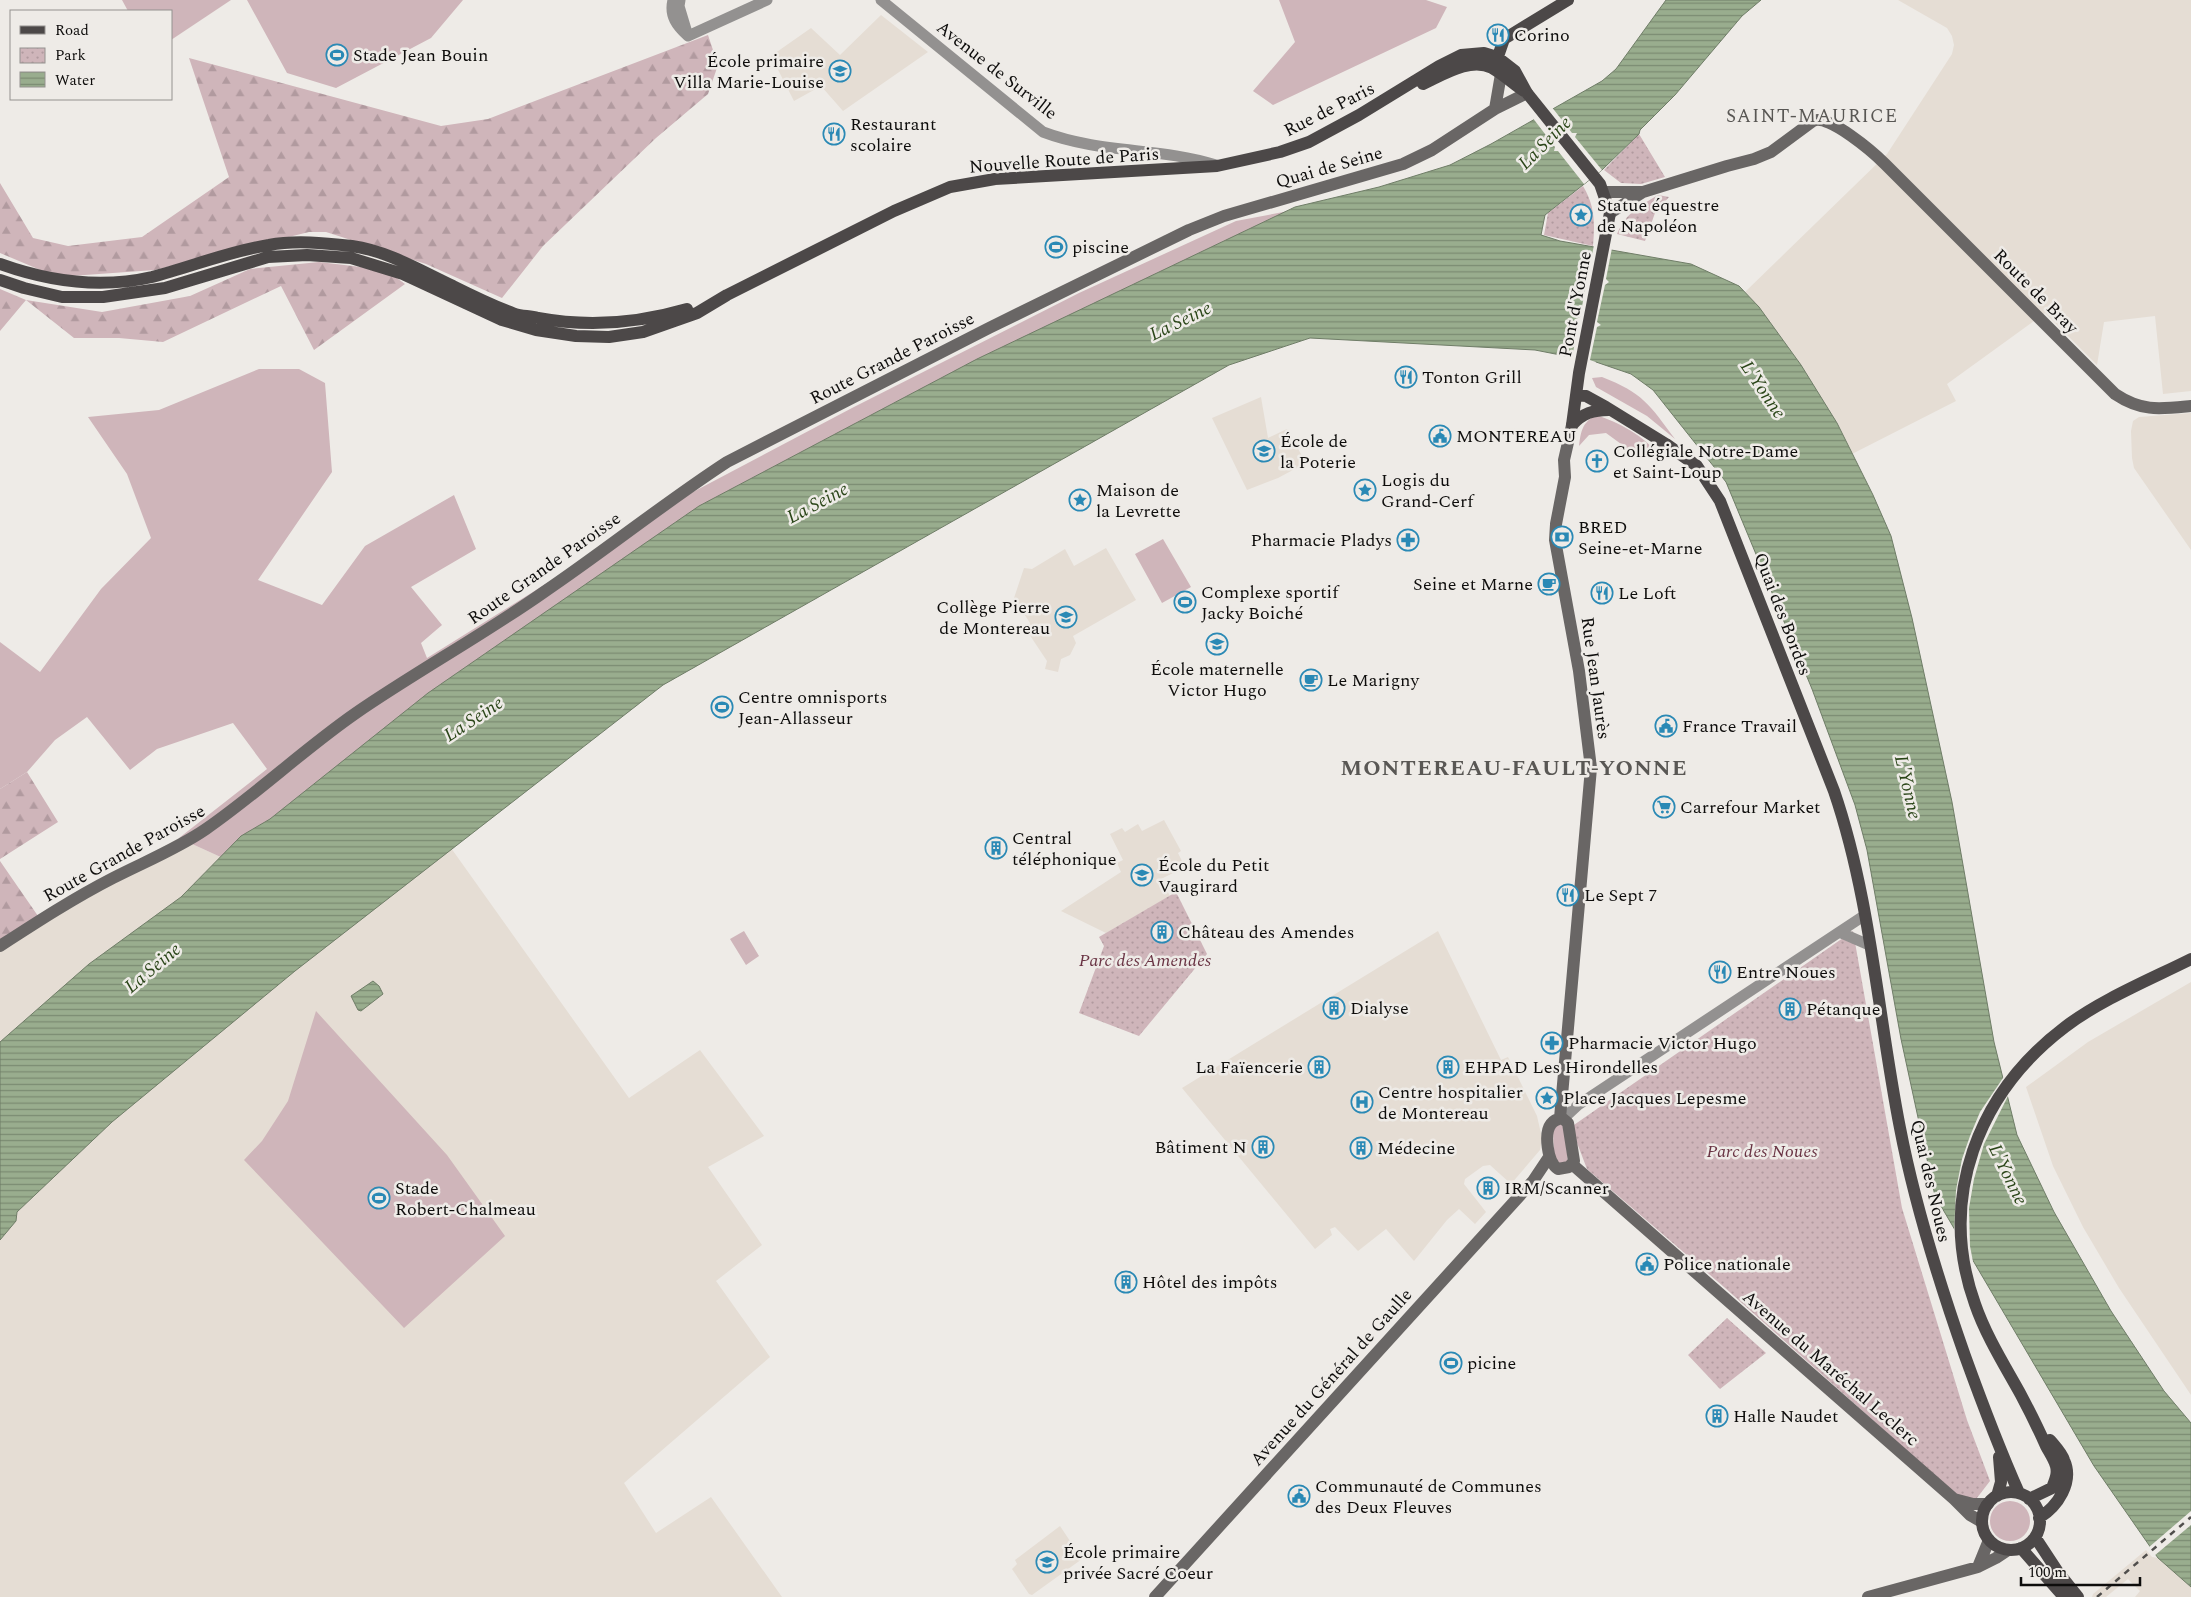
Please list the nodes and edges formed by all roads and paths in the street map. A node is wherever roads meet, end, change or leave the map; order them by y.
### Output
1 (673, 0) edge
2 (680, 0) edge
3 (768, 0) edge
4 (881, 0) edge
5 (1568, 0) edge
6 (688, 36) junction
7 (1497, 67) junction
8 (1522, 87) junction
9 (1496, 105) junction
10 (1130, 151) junction
11 (1149, 153) junction
12 (1248, 160) joint
13 (1218, 166) junction
14 (1146, 171) junction
15 (1604, 192) junction
16 (1644, 192) junction
17 (1610, 213) junction
18 (1132, 260) joint
19 (0, 264) edge
20 (0, 280) edge
21 (727, 295) junction
22 (1576, 395) junction
23 (2191, 406) edge
24 (1610, 410) junction
25 (1572, 425) junction
26 (1864, 915) junction
27 (1839, 932) junction
28 (1869, 945) junction
29 (0, 946) edge
30 (2191, 959) edge
31 (1562, 1118) junction
32 (1552, 1162) junction
33 (1572, 1165) junction
34 (2032, 1414) junction
35 (1998, 1447) junction
36 (2024, 1496) junction
37 (1954, 1499) junction
38 (1992, 1500) junction
39 (2039, 1518) junction
40 (1982, 1522) junction
41 (2035, 1537) junction
42 (1989, 1540) junction
43 (2014, 1549) junction
44 (1978, 1567) junction
45 (1155, 1597) edge
46 (1868, 1597) edge
47 (2064, 1597) edge
48 (2078, 1597) edge

1 - 6 street
2 - 6 street
3 - 6 street
4 - 10 street, Avenue de Surville
5 - 7 main road
7 - 8 main road
7 - 9 main road
7 - 12 main road, Rue de Paris
8 - 9 main road, Quai de Seine
8 - 15 main road
9 - 18 main road, Quai de Seine
10 - 11 street, Avenue de Surville
10 - 14 street
11 - 13 street, Avenue de Surville
11 - 14 street
12 - 13 main road, Nouvelle Route de Paris
13 - 14 main road, Nouvelle Route de Paris
14 - 21 main road, Nouvelle Route de Paris
15 - 16 main road
15 - 17 main road
16 - 17 main road
16 - 23 main road, Route de Bray
17 - 22 main road, Pont d'Yonne
18 - 29 main road, Route Grande Paroisse
19 - 21 main road, Nouvelle Route de Paris
20 - 21 main road, Nouvelle Route de Paris
22 - 24 main road, Quai des Bordes
22 - 25 main road, Rue Jean Jaurès
24 - 25 main road
24 - 26 main road, Quai des Bordes
25 - 31 main road, Rue Jean Jaurès
26 - 27 street
26 - 28 main road, Quai des Noues
27 - 28 street
27 - 31 street
28 - 35 main road, Quai des Noues
30 - 34 main road
31 - 32 main road
31 - 33 main road
32 - 33 main road
32 - 45 main road, Avenue du Général de Gaulle
33 - 37 main road, Avenue du Maréchal Leclerc
34 - 36 main road
34 - 39 main road
35 - 36 main road
35 - 38 main road
36 - 38 main road
36 - 39 main road
37 - 38 main road
37 - 40 main road, Avenue du Maréchal Leclerc
38 - 40 main road
39 - 41 main road
40 - 42 main road
41 - 43 main road
41 - 48 main road
42 - 43 main road
42 - 44 main road
43 - 44 main road
43 - 47 main road
44 - 46 main road

